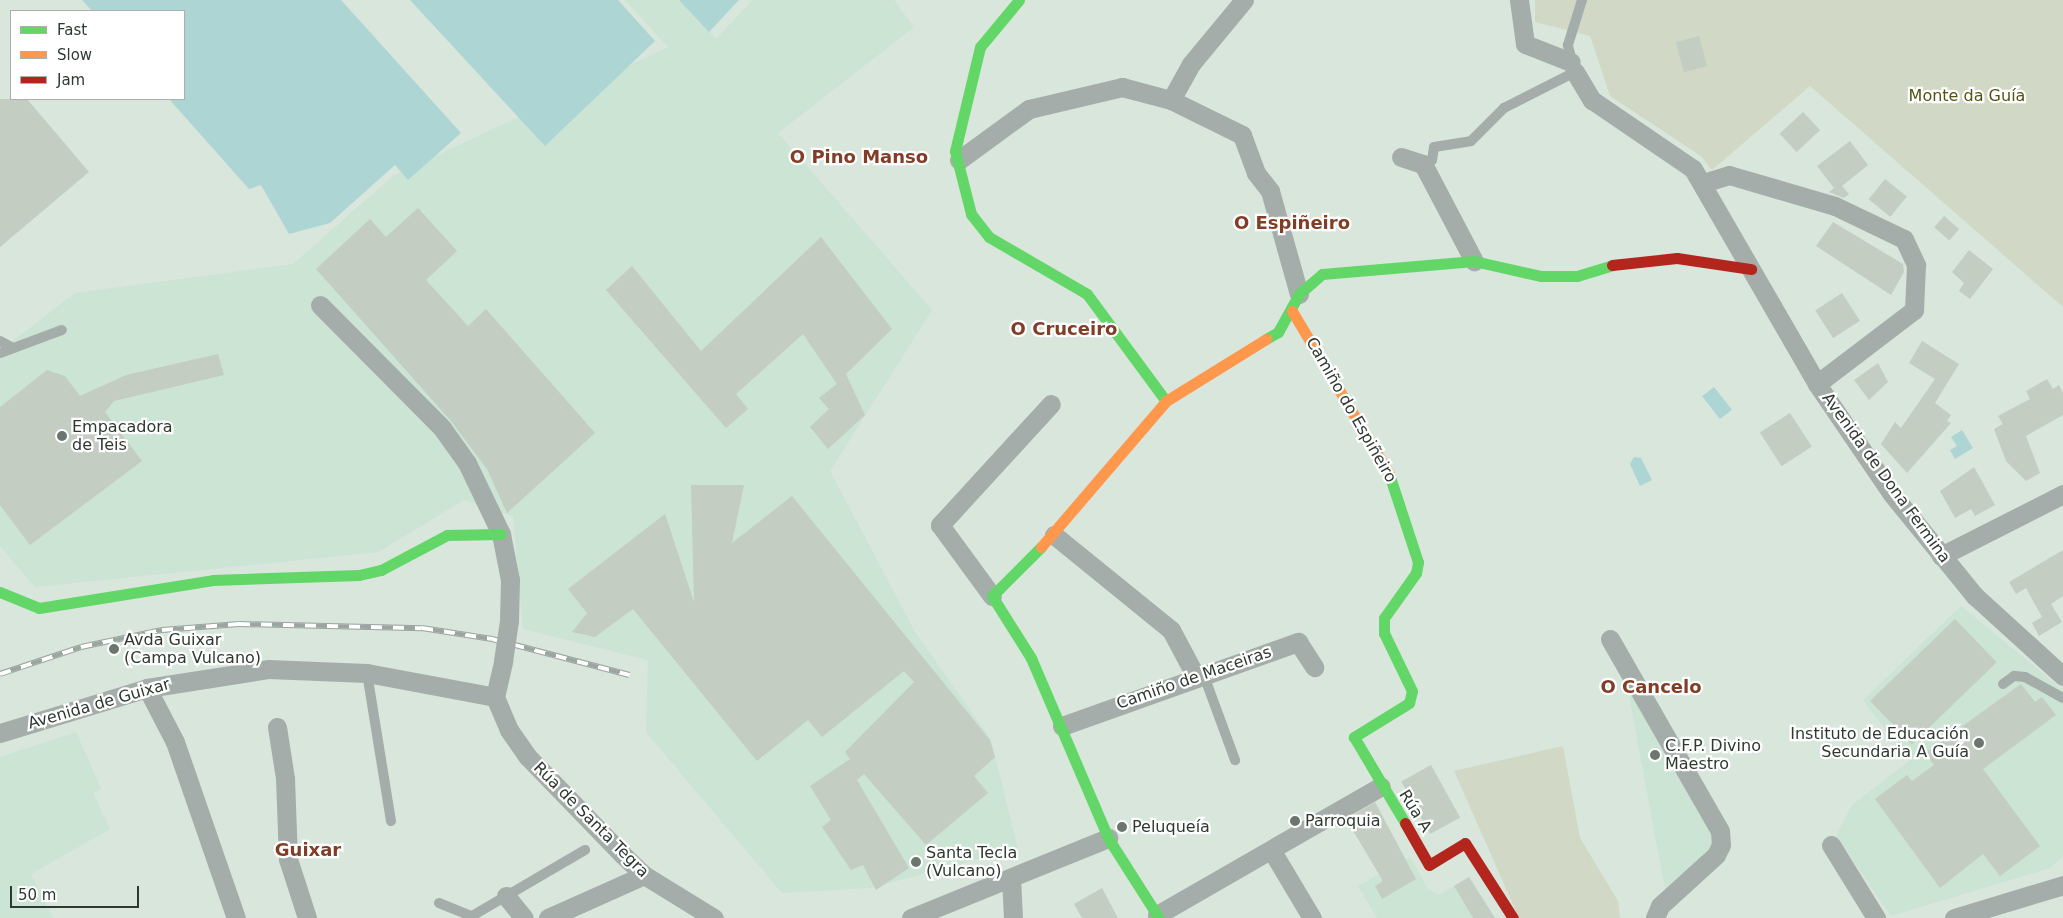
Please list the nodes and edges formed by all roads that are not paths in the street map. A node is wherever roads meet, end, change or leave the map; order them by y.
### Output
1 (1019, 0) edge
2 (1244, 0) edge
3 (1519, 0) edge
4 (1582, 0) edge
5 (1573, 67) junction
6 (1171, 100) junction
7 (1402, 157) dead end
8 (959, 160) junction
9 (1423, 164) junction
10 (1702, 183) junction
11 (1474, 261) junction
12 (1751, 269) junction
13 (1296, 302) junction
14 (320, 305) dead end
15 (62, 330) dead end
16 (0, 341) edge
17 (13, 348) junction
18 (0, 353) edge
19 (1817, 384) junction
20 (1166, 401) junction
21 (1051, 404) dead end
22 (2063, 494) edge
23 (501, 534) junction
24 (1054, 535) junction
25 (1941, 556) junction
26 (0, 592) edge
27 (992, 596) junction
28 (1610, 639) dead end
29 (1314, 667) dead end
30 (367, 673) junction
31 (1199, 674) junction
32 (2063, 676) edge
33 (2003, 684) dead end
34 (146, 688) junction
35 (495, 697) junction
36 (2063, 698) edge
37 (1062, 726) junction
38 (277, 728) dead end
39 (0, 733) edge
40 (1354, 737) joint
41 (1235, 760) dead end
42 (1381, 786) junction
43 (391, 821) dead end
44 (1108, 838) junction
45 (1831, 845) dead end
46 (585, 850) dead end
47 (1272, 851) junction
48 (644, 875) junction
49 (1012, 878) junction
50 (2063, 885) edge
51 (506, 896) junction
52 (439, 903) dead end
53 (1158, 916) edge
54 (236, 918) edge
55 (307, 918) edge
56 (524, 918) edge
57 (548, 918) edge
58 (714, 918) edge
59 (912, 918) edge
60 (1013, 918) edge
61 (1312, 918) edge
62 (1513, 918) edge
63 (1655, 918) edge
64 (1876, 918) edge
65 (1954, 918) edge

1 - 8 street
2 - 6 street
3 - 5 street
4 - 5 lane, Avenida de Dona Fermina
5 - 9 lane
5 - 10 street, Avenida de Dona Fermina
6 - 8 street
6 - 13 street
7 - 9 street
8 - 20 street
9 - 11 street
10 - 12 street, Avenida de Dona Fermina
10 - 19 street, Avenida de Dona Fermina
11 - 12 street
11 - 13 street
12 - 19 street, Avenida de Dona Fermina
13 - 20 street
13 - 40 street, Camiño do Espiñeiro
14 - 23 street
15 - 17 lane
16 - 17 lane
17 - 18 lane
19 - 25 street, Avenida de Dona Fermina
20 - 24 street
21 - 27 street
22 - 25 street
23 - 26 street
23 - 35 street, bridge
24 - 27 street
24 - 31 street
25 - 32 street, Avenida de Dona Fermina
27 - 37 street
28 - 63 street
29 - 31 street, Camiño de Maceiras
30 - 34 street, Avenida de Guixar
30 - 35 street, Avenida de Guixar
30 - 43 lane
31 - 37 street, Camiño de Maceiras
31 - 41 lane
33 - 36 lane
34 - 39 street, Avenida de Guixar
34 - 54 street
35 - 48 street, Rúa de Santa Tegra
37 - 44 street
38 - 55 street
40 - 42 street, Rúa A
42 - 47 street
42 - 62 street, Rúa A
44 - 49 street
44 - 53 street
45 - 64 street
46 - 51 lane
47 - 53 street
47 - 61 street
48 - 57 street
48 - 58 street, Rúa de Santa Tegra
49 - 59 street
49 - 60 street
50 - 65 street
51 - 52 lane
51 - 56 street

